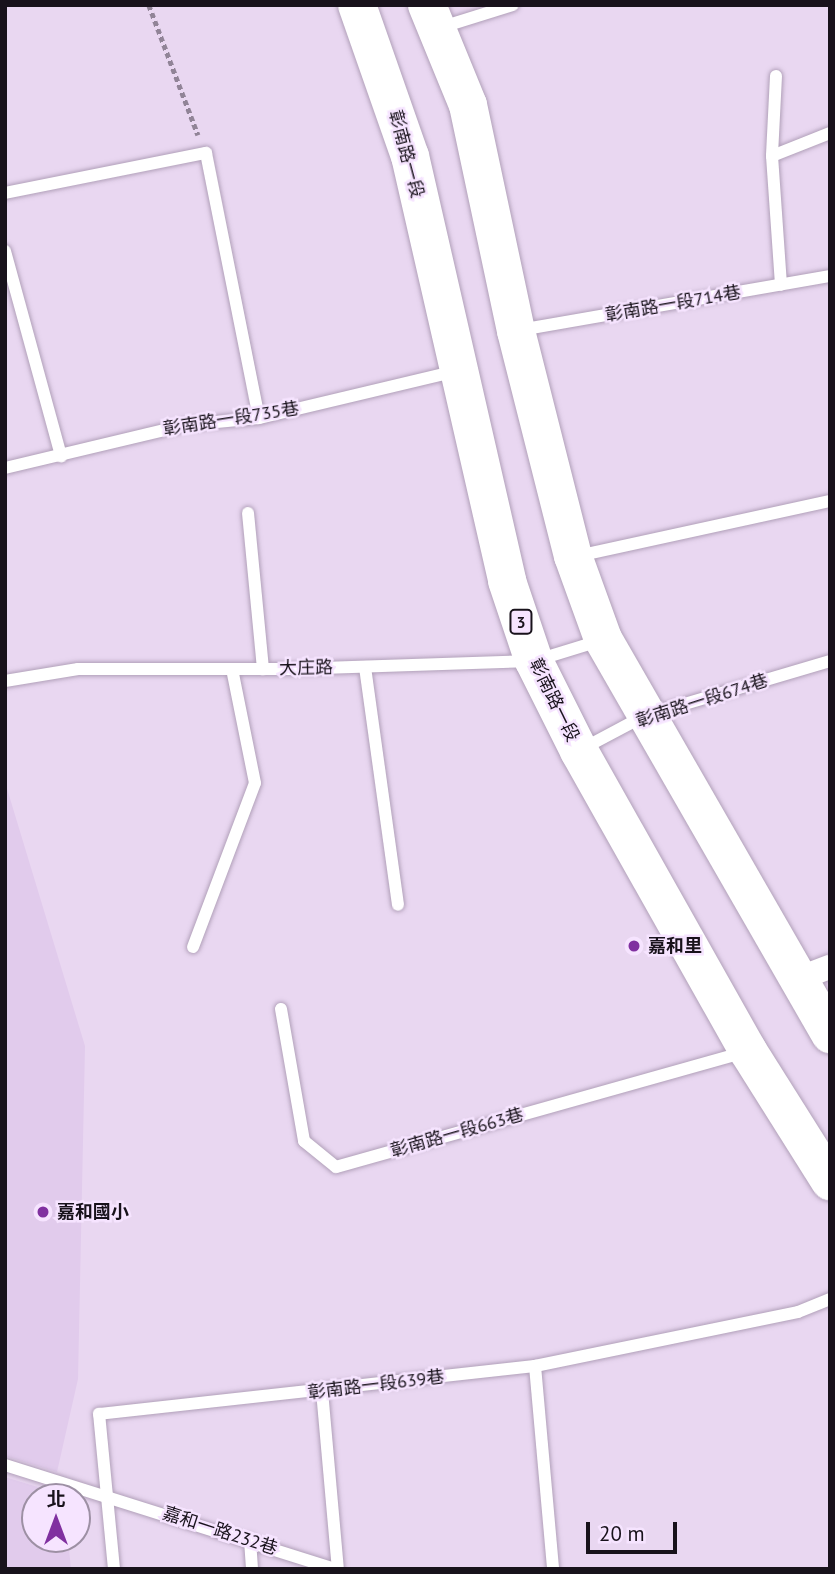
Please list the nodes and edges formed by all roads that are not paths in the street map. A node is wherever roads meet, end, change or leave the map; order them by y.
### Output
1 (357, 5) edge
2 (513, 5) edge
3 (432, 17) edge
4 (776, 76) dead end
5 (830, 133) edge
6 (772, 156) junction
7 (5, 193) edge
8 (5, 251) edge
9 (830, 276) edge
10 (780, 285) junction
11 (516, 331) junction
12 (456, 371) junction
13 (259, 418) junction
14 (61, 456) junction
15 (5, 468) edge
16 (830, 501) edge
17 (248, 513) dead end
18 (573, 556) junction
19 (603, 639) junction
20 (534, 661) junction
21 (830, 661) edge
22 (365, 667) junction
23 (232, 669) junction
24 (263, 669) junction
25 (5, 681) edge
26 (644, 716) junction
27 (579, 751) junction
28 (398, 905) dead end
29 (193, 947) dead end
30 (814, 973) edge
31 (281, 1009) dead end
32 (830, 1034) edge
33 (748, 1051) junction
34 (830, 1181) edge
35 (830, 1299) edge
36 (534, 1366) junction
37 (322, 1391) junction
38 (5, 1465) edge
39 (105, 1495) junction
40 (250, 1540) junction
41 (114, 1569) edge
42 (252, 1569) edge
43 (336, 1569) edge
44 (553, 1569) edge

1 - 12 main road, 彰南路一段 / 3
2 - 3 lane
3 - 11 main road
4 - 6 lane
5 - 6 lane
6 - 10 lane
7 - 13 lane
8 - 14 lane
9 - 10 lane, 彰南路一段714巷
10 - 11 lane, 彰南路一段714巷
11 - 18 main road
12 - 13 lane, 彰南路一段735巷
12 - 20 main road, 彰南路一段 / 3
13 - 14 lane, 彰南路一段735巷
14 - 15 lane, 彰南路一段735巷
16 - 18 lane
17 - 24 lane
18 - 19 main road
19 - 20 lane, 大庄路
19 - 26 main road
20 - 22 lane, 大庄路
20 - 27 main road, 彰南路一段 / 3
21 - 26 lane, 彰南路一段674巷
22 - 24 lane, 大庄路
22 - 28 lane
23 - 24 lane, 大庄路
23 - 25 lane, 大庄路
23 - 29 lane
26 - 27 lane, 彰南路一段674巷
26 - 30 main road
27 - 33 main road, 彰南路一段 / 3
30 - 32 main road
31 - 33 lane, 彰南路一段663巷
33 - 34 main road, 彰南路一段 / 3
35 - 36 lane, 彰南路一段639巷
36 - 37 lane, 彰南路一段639巷
36 - 44 lane
37 - 39 lane, 彰南路一段639巷
37 - 43 lane
38 - 39 lane
39 - 40 lane, 嘉和一路232巷
39 - 41 lane
40 - 42 lane
40 - 43 lane, 嘉和一路232巷

